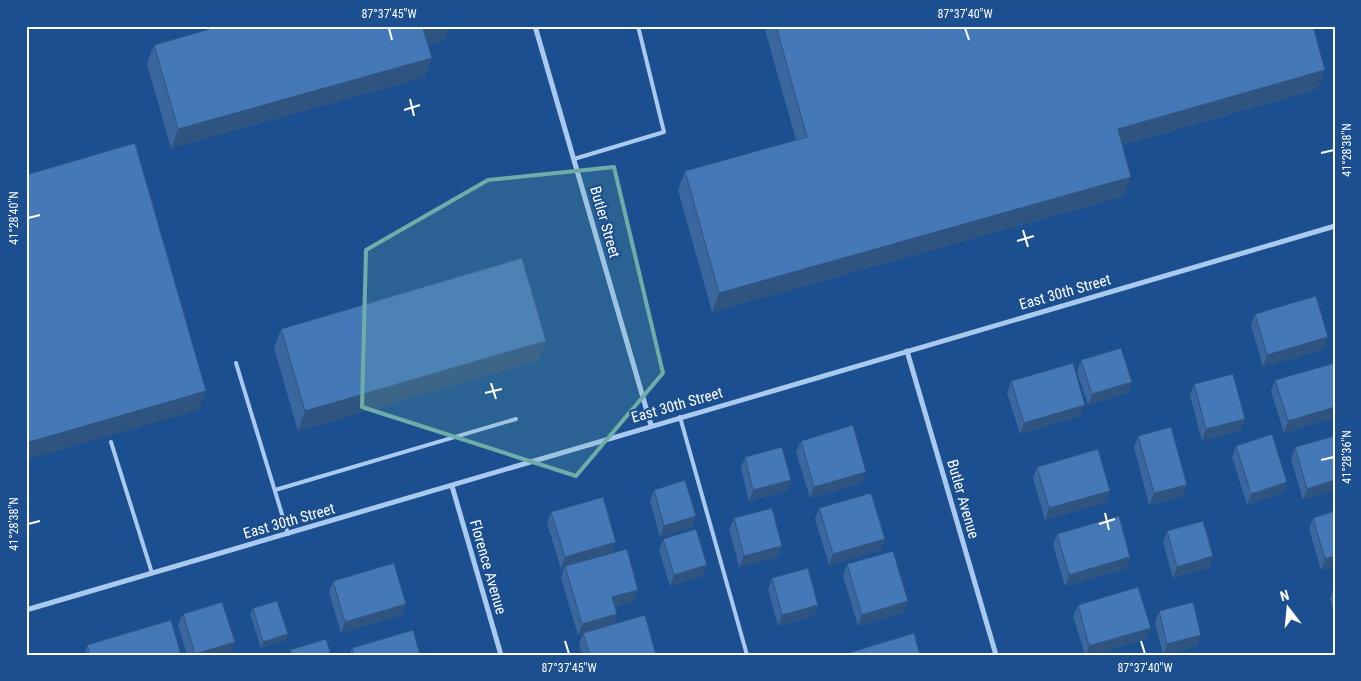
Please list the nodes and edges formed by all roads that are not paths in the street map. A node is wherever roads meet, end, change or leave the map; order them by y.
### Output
1 (535, 26) edge
2 (638, 26) edge
3 (574, 159) junction
4 (1335, 226) edge
5 (907, 351) junction
6 (236, 363) dead end
7 (680, 417) junction
8 (516, 419) dead end
9 (651, 425) junction
10 (111, 442) edge
11 (452, 486) junction
12 (274, 490) junction
13 (288, 534) junction
14 (152, 573) junction
15 (26, 610) edge
16 (500, 655) edge
17 (747, 655) edge
18 (996, 655) edge

1 - 3 street, Butler Street
2 - 3 lane
3 - 9 street, Butler Street
4 - 5 street, East 30th Street
5 - 7 street, East 30th Street
5 - 18 street, Butler Avenue
6 - 12 lane
7 - 9 street, East 30th Street
7 - 17 lane
8 - 12 lane
9 - 11 street, East 30th Street
10 - 14 lane
11 - 13 street, East 30th Street
11 - 16 street, Florence Avenue
12 - 13 lane
13 - 14 street, East 30th Street
14 - 15 street, East 30th Street

